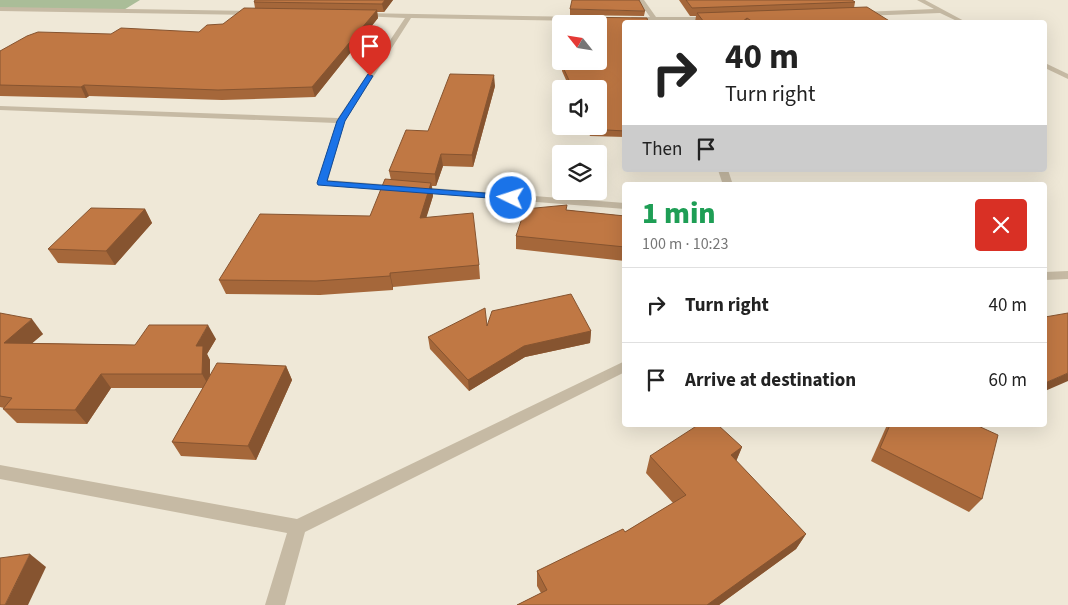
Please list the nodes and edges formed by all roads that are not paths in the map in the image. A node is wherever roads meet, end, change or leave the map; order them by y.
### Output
1 (641, 0) edge
2 (920, 0) edge
3 (134, 4) dead end
4 (0, 9) edge
5 (122, 11) junction
6 (942, 11) junction
7 (260, 13) edge
8 (854, 14) edge
9 (359, 15) edge
10 (408, 16) junction
11 (552, 18) edge
12 (625, 19) edge
13 (719, 19) edge
14 (640, 20) edge
15 (654, 20) edge
16 (687, 20) edge
17 (959, 20) edge
18 (1047, 66) edge
19 (1068, 77) edge
20 (0, 108) edge
21 (341, 121) junction
22 (622, 206) edge
23 (1068, 275) edge
24 (1047, 276) edge
25 (622, 367) edge
26 (0, 472) edge
27 (298, 527) junction
28 (275, 605) edge

1 - 15 street
2 - 6 street
3 - 5 street
4 - 5 street
5 - 7 street
6 - 8 street
6 - 17 street
9 - 10 street
10 - 11 street
10 - 21 street
12 - 14 street
13 - 16 street
18 - 19 street
20 - 21 street
21 - 22 street
23 - 24 street
25 - 27 street
26 - 27 street
27 - 28 street

